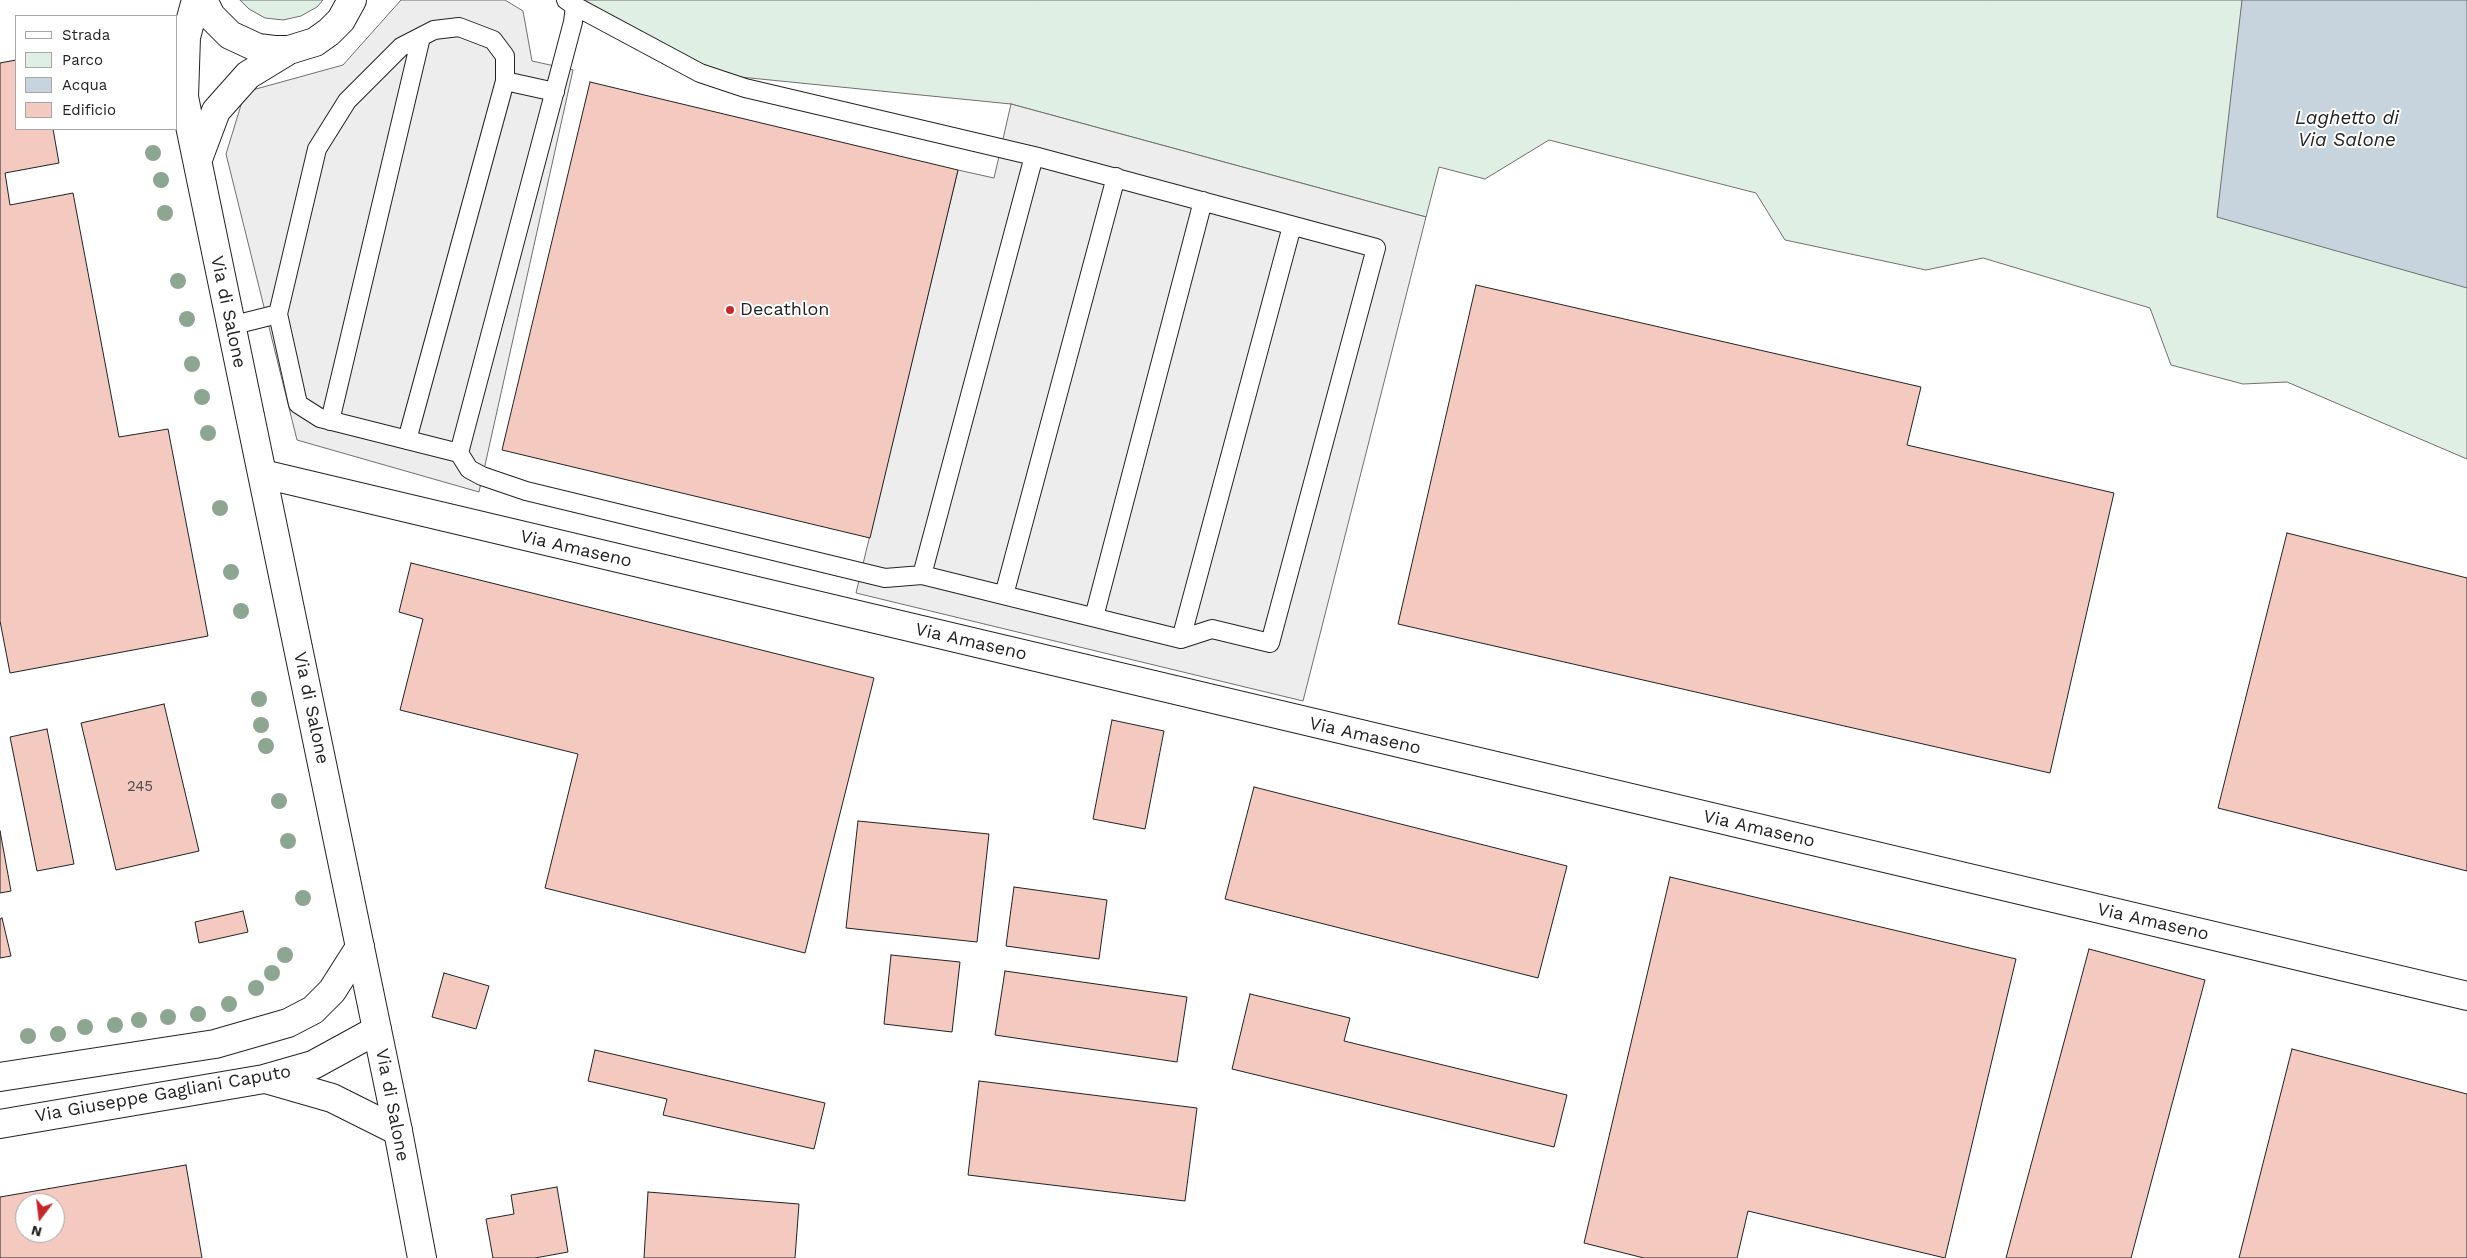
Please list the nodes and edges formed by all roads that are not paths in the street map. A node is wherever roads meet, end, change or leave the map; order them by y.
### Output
1 (196, 0) edge
2 (203, 0) edge
3 (352, 0) edge
4 (570, 3) edge
5 (421, 37) junction
6 (289, 50) junction
7 (505, 81) junction
8 (555, 92) junction
9 (1034, 156) junction
10 (198, 159) junction
11 (1116, 177) junction
12 (1203, 201) junction
13 (1292, 226) junction
14 (278, 314) junction
15 (230, 326) junction
16 (330, 420) junction
17 (407, 440) junction
18 (458, 453) junction
19 (263, 474) junction
20 (922, 575) junction
21 (1004, 595) junction
22 (1094, 617) junction
23 (1181, 639) junction
24 (360, 947) junction
25 (2467, 996) edge
26 (377, 1030) junction
27 (0, 1077) edge
28 (264, 1079) junction
29 (0, 1124) edge
30 (398, 1131) junction
31 (422, 1258) edge

1 - 10 street, Via di Salone
2 - 6 street
3 - 6 street
4 - 8 lane
4 - 9 lane
5 - 7 lane
5 - 14 lane
5 - 16 lane
6 - 10 street
7 - 8 lane
7 - 17 lane
8 - 18 lane
9 - 11 lane
9 - 20 lane
10 - 15 street, Via di Salone
11 - 12 lane
11 - 21 lane
12 - 13 lane
12 - 22 lane
13 - 23 lane
13 - 23 lane
14 - 15 lane
14 - 16 lane
15 - 19 street, Via di Salone
16 - 17 lane
17 - 18 lane
18 - 20 lane
19 - 24 street, Via di Salone
19 - 25 street, Via Amaseno
20 - 21 lane
21 - 22 lane
22 - 23 lane
24 - 26 street, Via di Salone
24 - 27 street
26 - 28 street, Via Giuseppe Gagliani Caputo
26 - 30 street, Via di Salone
28 - 29 street, Via Giuseppe Gagliani Caputo
28 - 30 street
30 - 31 street, Via di Salone

